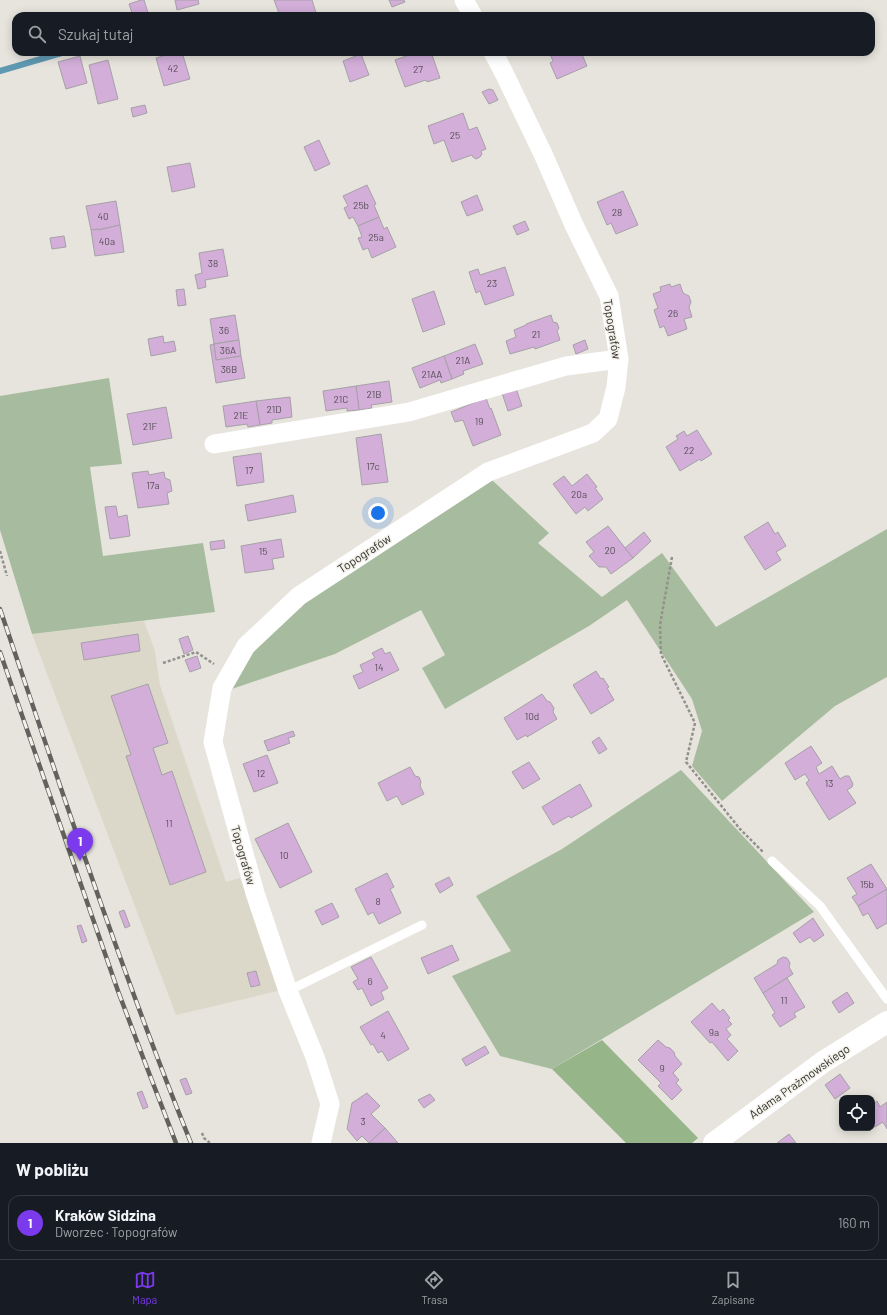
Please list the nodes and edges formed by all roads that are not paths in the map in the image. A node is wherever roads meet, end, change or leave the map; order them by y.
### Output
1 (464, 0) edge
2 (471, 12) edge
3 (495, 56) edge
4 (619, 359) junction
5 (214, 444) dead end
6 (772, 861) road end
7 (422, 925) dead end
8 (288, 991) junction
9 (887, 999) edge
10 (887, 1022) edge
11 (321, 1143) edge
12 (714, 1143) edge

1 - 2 street
3 - 4 street, Topografów
4 - 5 street
4 - 8 street, Topografów
6 - 9 lane
7 - 8 lane
8 - 11 street, Topografów
10 - 12 street, Adama Prażmowskiego

